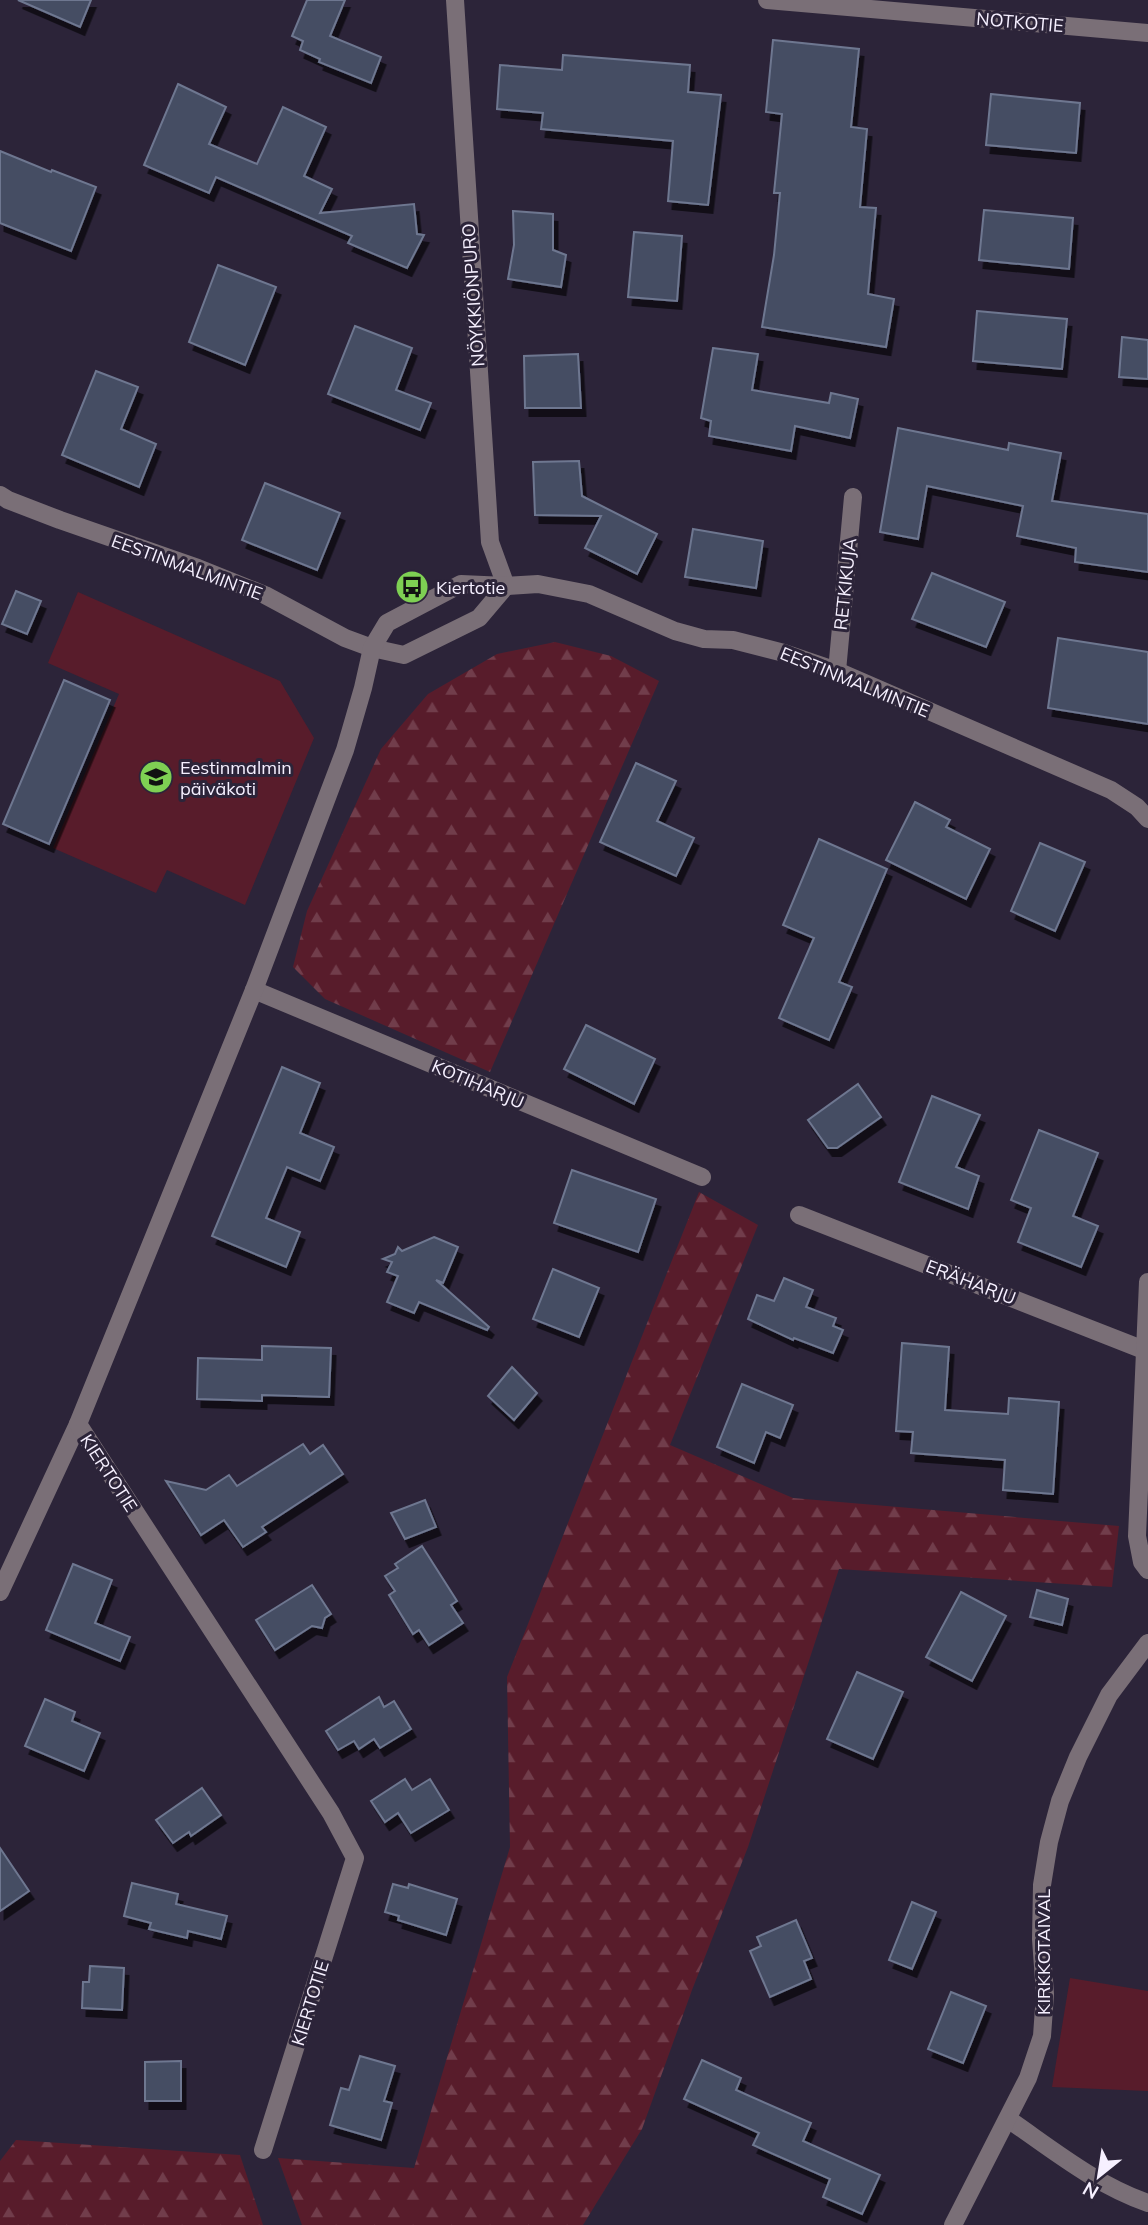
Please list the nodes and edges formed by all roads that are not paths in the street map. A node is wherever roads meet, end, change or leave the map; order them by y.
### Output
1 (455, 0) edge
2 (767, 0) edge
3 (1148, 33) edge
4 (0, 495) edge
5 (853, 497) dead end
6 (506, 586) junction
7 (372, 648) junction
8 (837, 671) junction
9 (1148, 819) edge
10 (254, 990) junction
11 (702, 1177) dead end
12 (799, 1215) dead end
13 (1148, 1282) edge
14 (1144, 1350) junction
15 (78, 1424) junction
16 (1148, 1570) edge
17 (0, 1592) edge
18 (1148, 1643) edge
19 (1008, 2119) junction
20 (263, 2150) dead end
21 (1148, 2203) edge
22 (953, 2225) edge

1 - 6 street, NÖYKKIÖNPURO
2 - 3 street, NOTKOTIE
4 - 7 street, EESTINMALMINTIE
5 - 8 street, RETKIKUJA
6 - 7 street, EESTINMALMINTIE
6 - 7 street, EESTINMALMINTIE
6 - 8 street, EESTINMALMINTIE
7 - 10 street, KIERTOTIE
8 - 9 street, EESTINMALMINTIE
10 - 11 street, KOTIHARJU
10 - 15 street, KIERTOTIE
12 - 14 street, ERÄHARJU
13 - 14 street
14 - 16 street
15 - 17 street
15 - 20 street, KIERTOTIE
18 - 19 street, KIRKKOTAIVAL
19 - 21 street
19 - 22 street, KIRKKOTAIVAL

